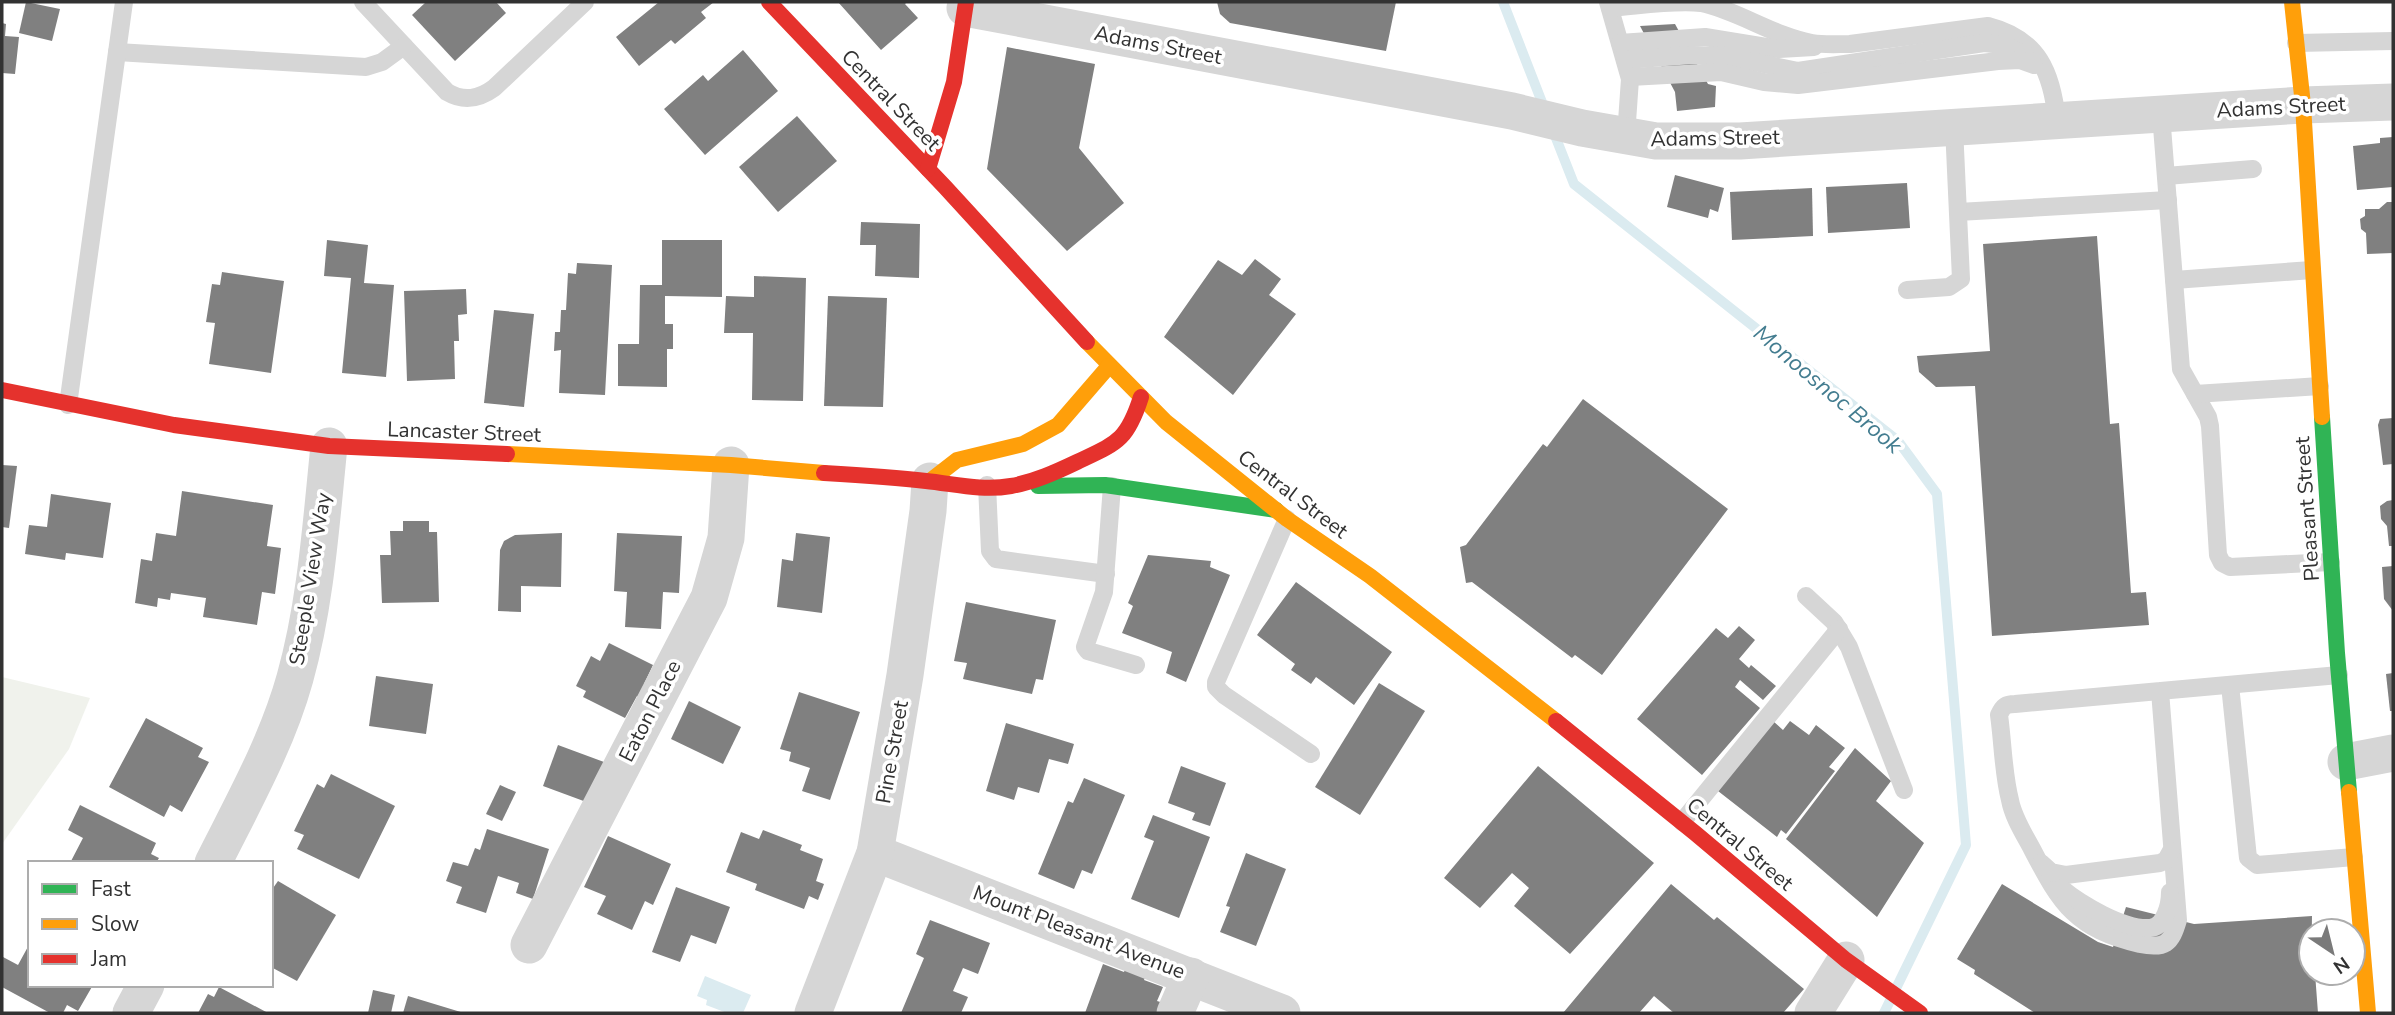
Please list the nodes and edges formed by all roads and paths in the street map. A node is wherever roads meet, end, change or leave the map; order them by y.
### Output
1 (124, 2) edge
2 (363, 2) edge
3 (585, 2) edge
4 (769, 2) edge
5 (2292, 2) edge
6 (1704, 3) edge
7 (965, 5) edge
8 (1609, 5) edge
9 (2393, 40) edge
10 (1620, 43) junction
11 (2296, 43) junction
12 (1834, 44) junction
13 (404, 46) junction
14 (117, 52) junction
15 (1628, 69) junction
16 (2050, 78) junction
17 (2393, 102) edge
18 (2303, 105) junction
19 (2161, 114) junction
20 (2057, 121) junction
21 (1954, 127) junction
22 (1626, 136) junction
23 (928, 169) junction
24 (2253, 169) dead end
25 (2166, 176) junction
26 (2168, 200) junction
27 (1958, 212) junction
28 (2312, 270) junction
29 (2174, 280) junction
30 (1907, 290) dead end
31 (1109, 366) junction
32 (2320, 386) junction
33 (2, 390) edge
34 (2194, 394) junction
35 (1141, 397) junction
36 (68, 405) junction
37 (329, 446) junction
38 (986, 453) junction
39 (731, 465) junction
40 (930, 481) junction
41 (1012, 486) junction
42 (1112, 486) junction
43 (988, 487) junction
44 (1281, 514) junction
45 (2331, 562) junction
46 (1106, 574) junction
47 (1806, 596) dead end
48 (1839, 629) junction
49 (1136, 665) dead end
50 (2339, 675) junction
51 (2230, 685) junction
52 (2160, 691) junction
53 (2393, 753) edge
54 (1311, 754) dead end
55 (2346, 762) junction
56 (1904, 790) dead end
57 (1682, 822) junction
58 (2171, 850) junction
59 (875, 853) junction
60 (2354, 857) junction
61 (213, 861) edge
62 (2038, 861) junction
63 (529, 945) dead end
64 (1855, 967) junction
65 (1191, 976) junction
66 (145, 987) edge
67 (131, 1013) edge
68 (813, 1013) edge
69 (1175, 1013) edge
70 (1282, 1013) edge
71 (1813, 1013) edge
72 (1920, 1013) edge
73 (2368, 1013) edge

1 - 14 lane
2 - 13 lane
3 - 13 lane
4 - 23 main road, Central Street
5 - 11 main road, Pleasant Street
6 - 8 lane
6 - 12 lane
7 - 22 street, Adams Street
7 - 23 main road
8 - 10 lane
9 - 11 lane
10 - 12 lane
10 - 15 lane
11 - 18 main road, Pleasant Street
12 - 16 lane
13 - 14 lane
14 - 36 lane
15 - 16 lane
15 - 22 lane
16 - 20 lane
17 - 18 street, Adams Street
18 - 19 street, Adams Street
18 - 28 main road, Pleasant Street
19 - 20 street, Adams Street
19 - 25 lane
20 - 21 street, Adams Street
21 - 22 street, Adams Street
21 - 27 lane
23 - 31 main road, Central Street
24 - 25 lane
25 - 26 lane
26 - 27 lane
26 - 29 lane
27 - 30 lane
28 - 29 lane
28 - 32 main road, Pleasant Street
29 - 34 lane
31 - 35 main road, Central Street
31 - 38 main road
32 - 34 lane
32 - 45 main road, Pleasant Street
33 - 36 main road, Lancaster Street
34 - 45 lane
35 - 41 main road, Lancaster Street
35 - 44 main road, Central Street
36 - 37 main road, Lancaster Street
37 - 39 main road, Lancaster Street
37 - 61 street, Steeple View Way
38 - 40 main road
38 - 43 lane
39 - 40 main road, Lancaster Street
39 - 63 street, Eaton Place
40 - 43 main road, Lancaster Street
40 - 59 street, Pine Street
41 - 42 main road
41 - 43 main road, Lancaster Street
42 - 44 main road
42 - 46 lane
43 - 46 lane
44 - 54 lane
44 - 57 main road, Central Street
45 - 50 main road, Pleasant Street
46 - 49 lane
47 - 48 lane
48 - 56 lane
48 - 57 lane
50 - 51 lane
50 - 55 main road, Pleasant Street
51 - 52 lane
51 - 60 lane
52 - 58 lane
52 - 62 lane
53 - 55 street
55 - 60 main road, Pleasant Street
57 - 64 main road, Central Street
58 - 62 lane
58 - 62 lane
59 - 65 street, Mount Pleasant Avenue
59 - 68 street, Pine Street
60 - 73 main road, Pleasant Street
64 - 71 street
64 - 72 main road, Central Street
65 - 69 street
65 - 70 street, Mount Pleasant Avenue
66 - 67 street

